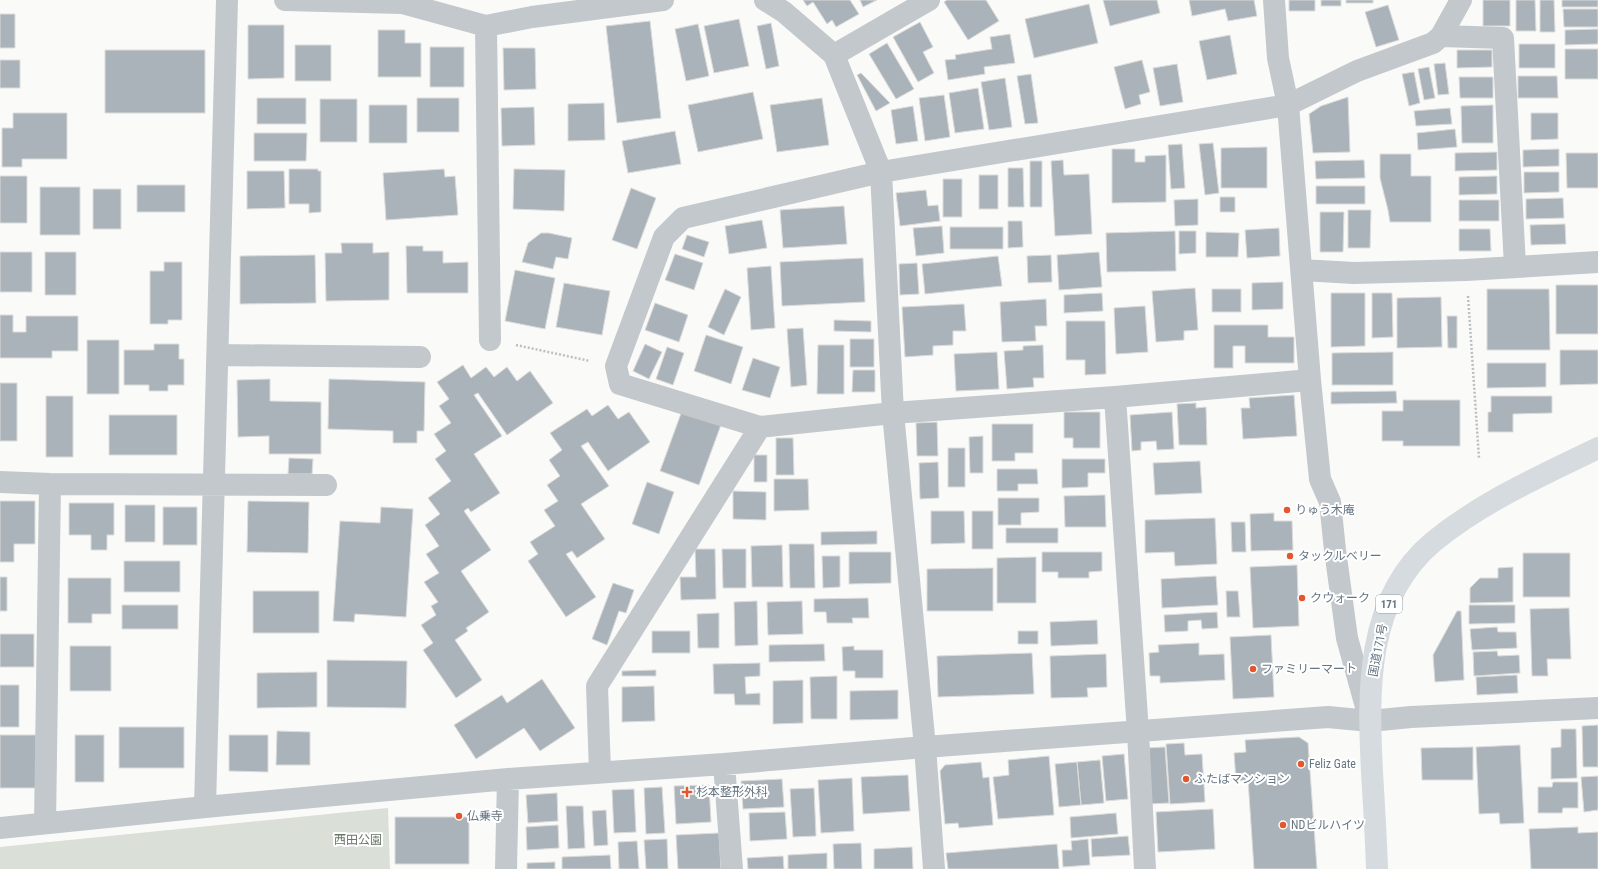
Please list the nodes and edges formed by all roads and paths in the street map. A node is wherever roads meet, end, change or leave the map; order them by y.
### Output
1 (227, 0) edge
2 (285, 0) edge
3 (663, 0) edge
4 (765, 0) edge
5 (929, 0) edge
6 (1274, 0) edge
7 (1461, 0) edge
8 (532, 9) edge
9 (486, 26) junction
10 (1441, 36) junction
11 (834, 55) junction
12 (1288, 105) junction
13 (881, 172) junction
14 (1598, 262) edge
15 (1515, 266) junction
16 (1302, 270) junction
17 (1466, 270) junction
18 (490, 340) joint
19 (218, 355) junction
20 (420, 357) dead end
21 (616, 366) junction
22 (1310, 380) junction
23 (1115, 397) junction
24 (893, 413) junction
25 (760, 427) junction
26 (1598, 448) edge
27 (1479, 458) dead end
28 (0, 482) edge
29 (50, 484) junction
30 (326, 485) dead end
31 (214, 486) junction
32 (1598, 708) edge
33 (1370, 721) junction
34 (1138, 732) junction
35 (925, 747) junction
36 (724, 764) junction
37 (600, 772) junction
38 (508, 779) junction
39 (205, 807) junction
40 (45, 823) junction
41 (0, 828) edge
42 (506, 869) edge
43 (732, 869) edge
44 (934, 869) edge
45 (1145, 869) edge
46 (1377, 869) edge

1 - 19 street
2 - 9 street
3 - 8 street
4 - 11 street
5 - 11 street
6 - 12 street
7 - 10 street
8 - 9 street
9 - 18 street
10 - 12 street
10 - 15 street
11 - 13 street
12 - 13 street
12 - 16 street
13 - 21 street
13 - 24 street
14 - 15 street
15 - 17 street
16 - 17 street
16 - 22 street
17 - 27 path
18 - 21 path
19 - 20 street
19 - 31 street
21 - 25 street
22 - 23 street
22 - 33 street
23 - 24 street
23 - 34 street
24 - 25 street
24 - 35 street
25 - 37 street
26 - 33 highway, 国道171号 / 171
28 - 29 street
29 - 31 street
29 - 40 street
30 - 31 street
31 - 39 street
32 - 33 street
33 - 34 street
33 - 46 highway, 国道171号 / 171
34 - 35 street
34 - 45 street
35 - 36 street
35 - 44 street
36 - 37 street
36 - 43 street
37 - 38 street
38 - 39 street
38 - 42 street
39 - 40 street
40 - 41 street

